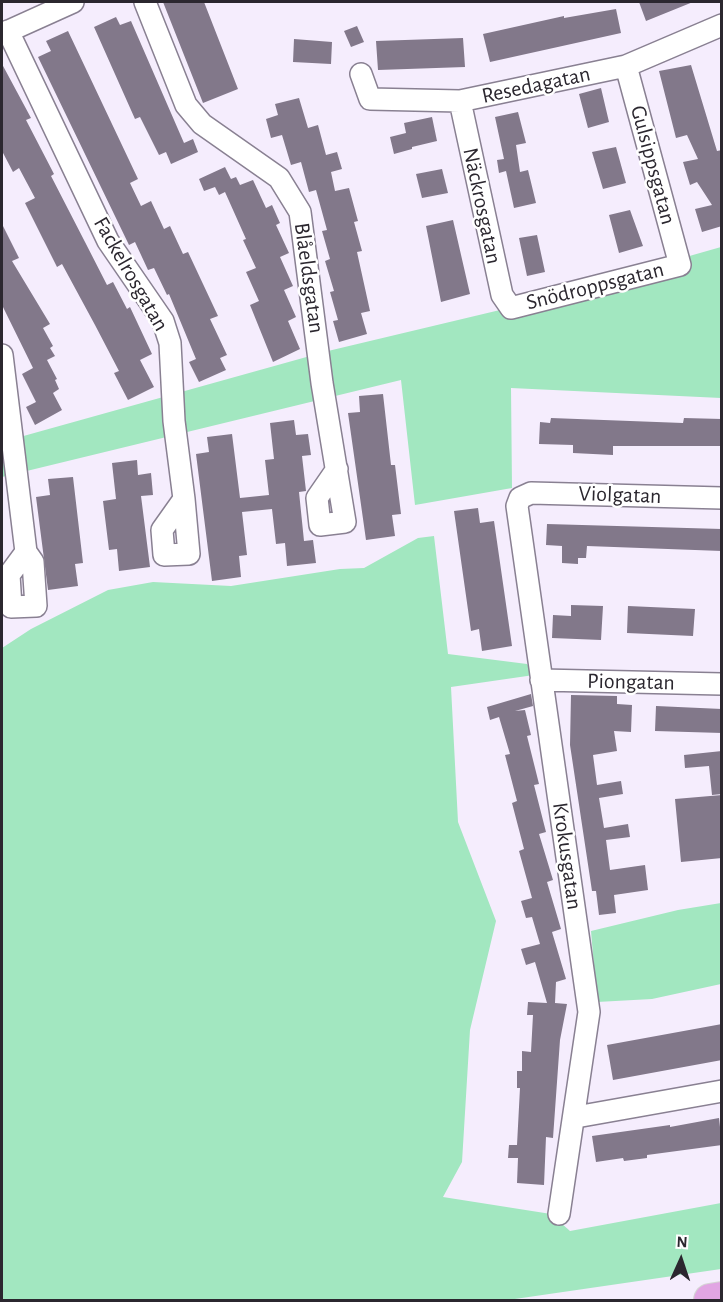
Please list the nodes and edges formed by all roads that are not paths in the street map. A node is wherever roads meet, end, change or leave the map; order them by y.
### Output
1 (74, 2) edge
2 (145, 2) edge
3 (722, 25) edge
4 (5, 33) edge
5 (626, 66) junction
6 (361, 74) dead end
7 (460, 100) junction
8 (680, 265) joint
9 (511, 308) joint
10 (2, 355) edge
11 (337, 469) dead end
12 (520, 498) joint
13 (722, 498) edge
14 (184, 499) dead end
15 (26, 552) dead end
16 (541, 680) junction
17 (722, 684) edge
18 (722, 1090) edge
19 (576, 1117) junction
20 (560, 1214) dead end
21 (722, 1298) edge
22 (710, 1300) edge

1 - 4 street
2 - 11 street, Blåeldsgatan
3 - 5 street, Resedagatan
4 - 14 street, Fackelrosgatan
5 - 7 street, Resedagatan
5 - 8 street, Gulsippsgatan
6 - 7 street, Resedagatan
7 - 9 street, Näckrosgatan
8 - 9 street, Snödroppsgatan
10 - 15 street
12 - 13 street, Violgatan
12 - 16 street, Krokusgatan
16 - 17 street, Piongatan
16 - 19 street, Krokusgatan
18 - 19 street
19 - 20 street, Krokusgatan
21 - 22 highway

